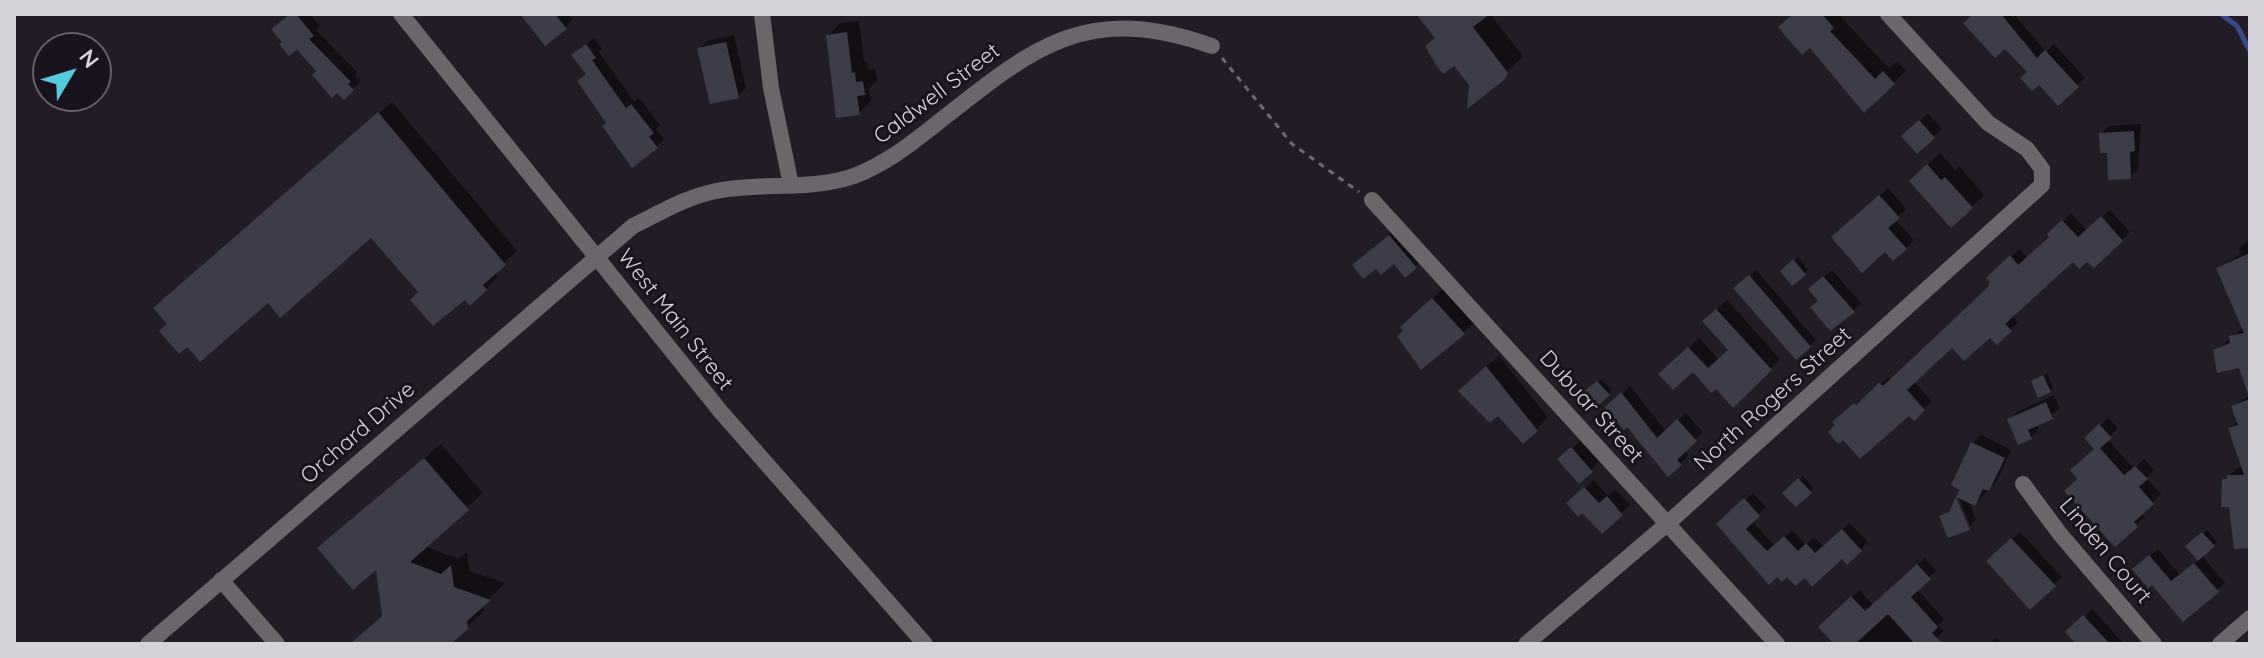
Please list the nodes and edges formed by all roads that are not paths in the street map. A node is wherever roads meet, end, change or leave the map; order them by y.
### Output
1 (401, 14) edge
2 (762, 14) edge
3 (1888, 14) edge
4 (1212, 46) road end
5 (791, 185) junction
6 (1372, 200) road end
7 (597, 256) junction
8 (2023, 484) dead end
9 (1667, 524) junction
10 (221, 580) junction
11 (2250, 618) edge
12 (148, 644) edge
13 (277, 644) edge
14 (925, 644) edge
15 (1526, 644) edge
16 (1777, 644) edge
17 (2154, 644) edge
18 (2220, 644) edge

1 - 7 street, West Main Street
2 - 5 street
3 - 9 street, North Rogers Street
4 - 5 street, Caldwell Street
5 - 7 street, Caldwell Street
6 - 9 street, Dubuar Street
7 - 10 street, Orchard Drive
7 - 14 street, West Main Street
8 - 17 street, Linden Court
9 - 15 street, North Rogers Street
9 - 16 street, Dubuar Street
10 - 12 street, Orchard Drive
10 - 13 street
11 - 18 street

